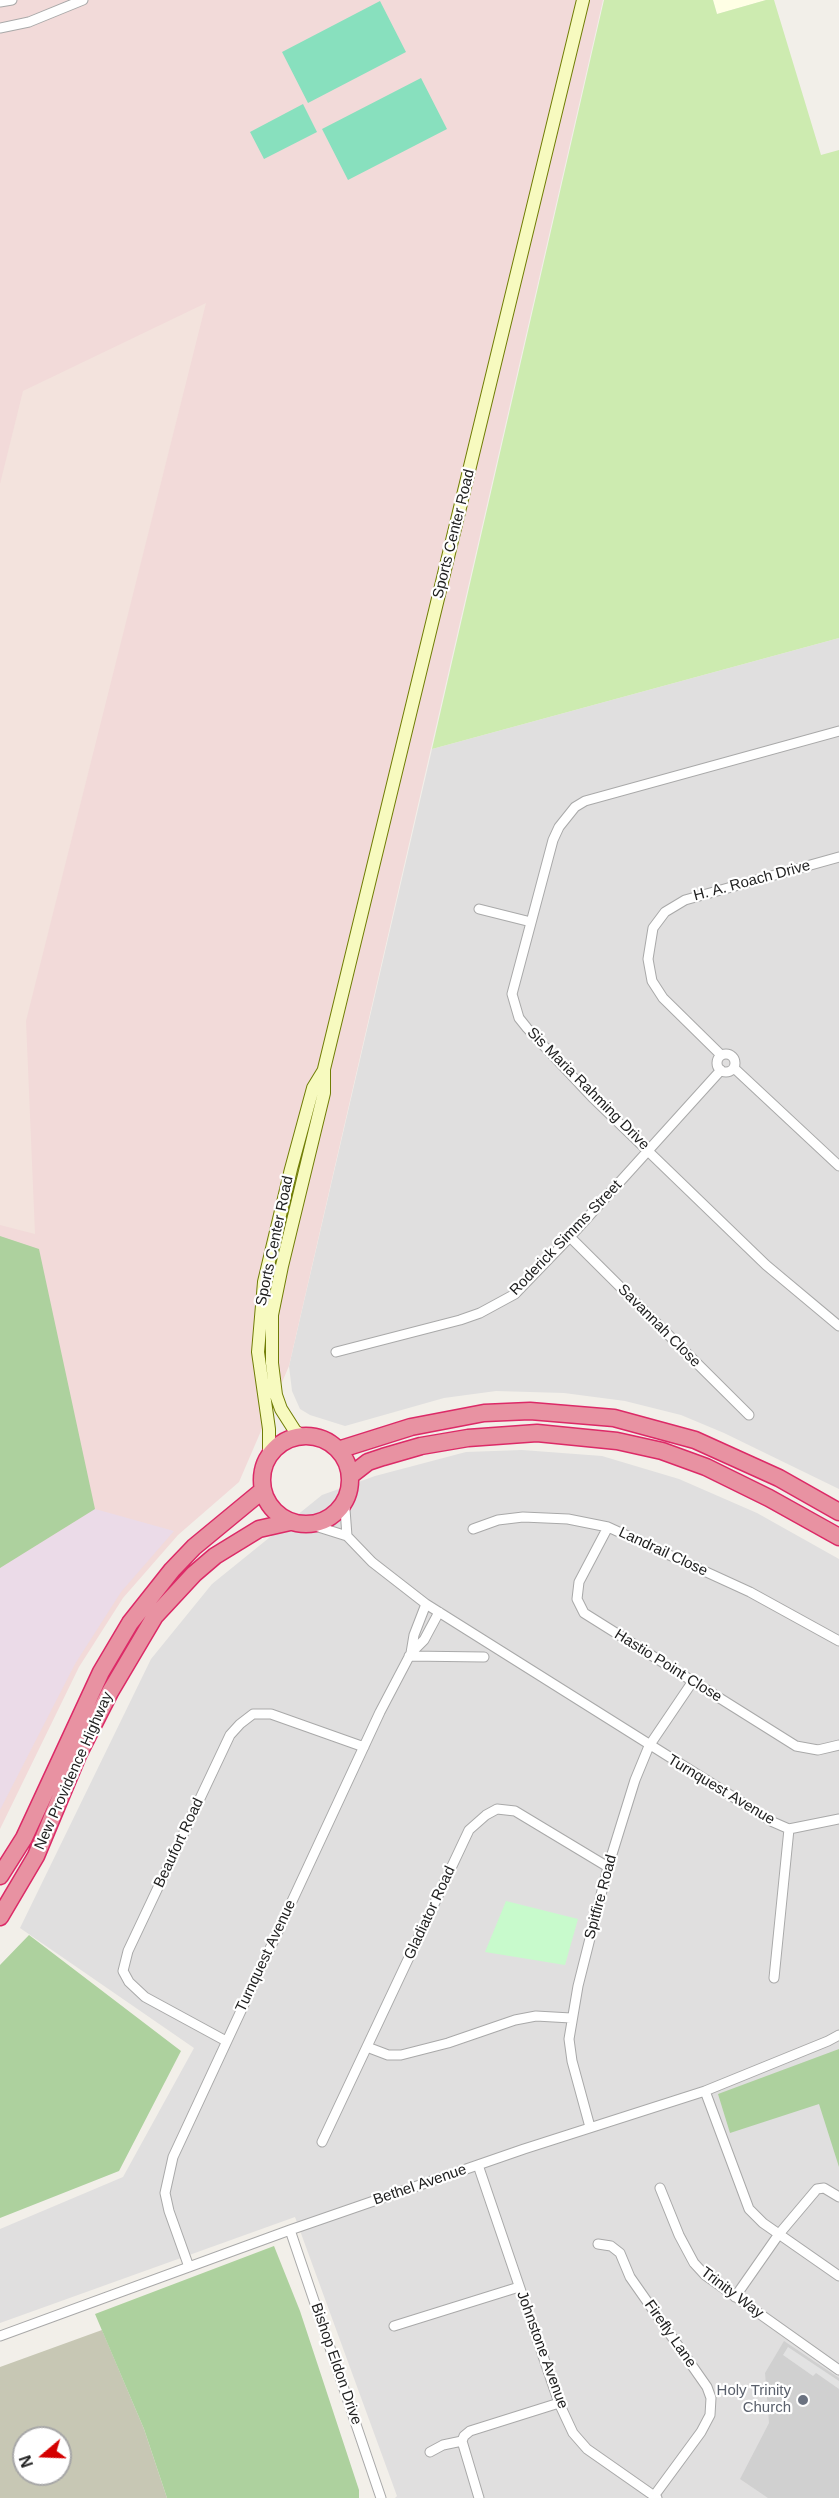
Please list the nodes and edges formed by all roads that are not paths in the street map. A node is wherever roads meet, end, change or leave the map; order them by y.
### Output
1 (12, 0) edge
2 (82, 0) edge
3 (583, 0) edge
4 (0, 2) edge
5 (0, 28) edge
6 (839, 731) edge
7 (839, 857) edge
8 (479, 909) dead end
9 (531, 922) junction
10 (721, 1055) junction
11 (734, 1068) junction
12 (324, 1069) junction
13 (721, 1070) junction
14 (648, 1150) junction
15 (839, 1166) edge
16 (570, 1237) junction
17 (839, 1326) edge
18 (336, 1352) dead end
19 (748, 1415) dead end
20 (302, 1436) junction
21 (338, 1450) junction
22 (270, 1455) junction
23 (350, 1476) junction
24 (263, 1490) junction
25 (347, 1497) junction
26 (839, 1512) edge
27 (290, 1522) junction
28 (312, 1525) junction
29 (608, 1527) junction
30 (473, 1529) dead end
31 (346, 1536) junction
32 (839, 1537) edge
33 (426, 1604) junction
34 (439, 1612) junction
35 (839, 1641) edge
36 (410, 1655) junction
37 (484, 1656) dead end
38 (693, 1681) junction
39 (839, 1745) edge
40 (649, 1746) junction
41 (364, 1747) junction
42 (839, 1819) edge
43 (789, 1829) junction
44 (608, 1867) junction
45 (0, 1876) edge
46 (0, 1917) edge
47 (774, 1978) dead end
48 (571, 2018) junction
49 (839, 2035) edge
50 (226, 2041) junction
51 (367, 2047) junction
52 (705, 2091) junction
53 (590, 2127) junction
54 (322, 2142) dead end
55 (478, 2165) junction
56 (660, 2188) dead end
57 (839, 2197) edge
58 (290, 2230) junction
59 (779, 2234) junction
60 (598, 2244) dead end
61 (189, 2267) junction
62 (839, 2276) edge
63 (519, 2287) junction
64 (735, 2298) junction
65 (394, 2326) dead end
66 (0, 2336) edge
67 (838, 2368) edge
68 (560, 2403) junction
69 (462, 2441) junction
70 (430, 2452) dead end
71 (656, 2497) edge
72 (381, 2498) edge
73 (479, 2498) edge

1 - 4 street
2 - 5 street
3 - 12 main road, Sports Center Road
6 - 9 street, Sis Maria Rahming Drive
7 - 10 street, H. A. Roach Drive
8 - 9 street
9 - 14 street, Sis Maria Rahming Drive
10 - 11 street
10 - 13 street
11 - 13 street
11 - 15 street
12 - 20 main road, Sports Center Road
12 - 22 main road, Sports Center Road
13 - 14 street, Roderick Simms Street
14 - 16 street, Roderick Simms Street
14 - 17 street, Sis Maria Rahming Drive
16 - 18 street, Roderick Simms Street
16 - 19 street, Savannah Close
20 - 21 highway
20 - 22 highway
21 - 23 highway
21 - 26 highway
22 - 24 highway
23 - 25 highway
23 - 32 highway
24 - 27 highway
24 - 45 highway, New Providence Highway
25 - 28 highway
25 - 31 street
27 - 28 highway
27 - 46 highway, New Providence Highway
28 - 31 street
29 - 30 street, Landrail Close
29 - 35 street, Landrail Close
29 - 38 street, Hastio Point Close
31 - 33 street, Turnquest Avenue
33 - 34 street, Turnquest Avenue
33 - 36 street
34 - 36 street
34 - 40 street, Turnquest Avenue
36 - 37 street
36 - 41 street, Turnquest Avenue
38 - 39 street, Hastio Point Close
38 - 40 street, Spitfire Road
40 - 43 street, Turnquest Avenue
40 - 44 street, Spitfire Road
41 - 50 street, Turnquest Avenue
41 - 50 street, Beaufort Road
42 - 43 street, Turnquest Avenue
43 - 47 street
44 - 48 street, Spitfire Road
44 - 51 street, Gladiator Road
48 - 51 street
48 - 53 street, Spitfire Road
49 - 52 street, Bethel Avenue
50 - 61 street, Turnquest Avenue
51 - 54 street, Gladiator Road
52 - 53 street, Bethel Avenue
52 - 59 street
53 - 55 street, Bethel Avenue
55 - 58 street, Bethel Avenue
55 - 63 street, Johnstone Avenue
56 - 64 street, Trinity Way
57 - 59 street
58 - 61 street, Bethel Avenue
58 - 72 street, Bishop Eldon Drive
59 - 62 street
59 - 64 street
60 - 71 street, Firefly Lane
61 - 66 street, Bethel Avenue
63 - 65 street
63 - 68 street, Johnstone Avenue
64 - 67 street, Trinity Way
68 - 69 street
68 - 71 street, Johnstone Avenue
69 - 70 street
69 - 73 street

